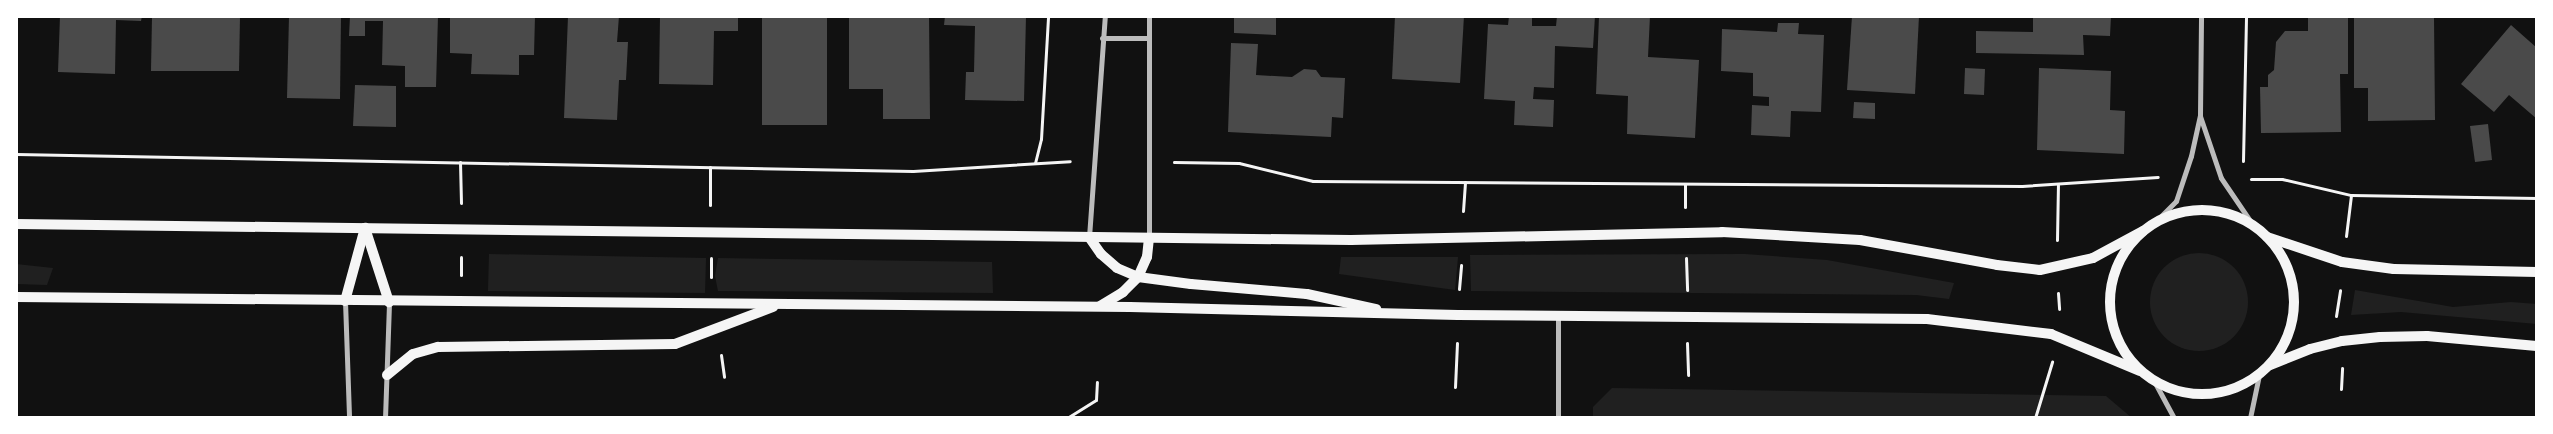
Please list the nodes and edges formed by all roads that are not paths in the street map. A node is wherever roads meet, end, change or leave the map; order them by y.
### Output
1 (1105, 16) edge
2 (1149, 16) edge
3 (2201, 16) edge
4 (1102, 38) junction
5 (1149, 38) junction
6 (2200, 115) junction
7 (16, 224) edge
8 (2152, 225) junction
9 (2253, 225) junction
10 (364, 228) junction
11 (2143, 231) junction
12 (2266, 236) junction
13 (1089, 237) junction
14 (1149, 239) junction
15 (2537, 272) edge
16 (1138, 277) junction
17 (16, 296) edge
18 (345, 301) junction
19 (389, 302) junction
20 (779, 305) junction
21 (1092, 309) junction
22 (1402, 314) junction
23 (1558, 314) junction
24 (2537, 346) edge
25 (2270, 365) junction
26 (2140, 371) junction
27 (387, 375) junction
28 (2259, 375) junction
29 (2154, 381) junction
30 (349, 418) edge
31 (385, 418) edge
32 (1558, 418) edge
33 (2174, 418) edge
34 (2250, 418) edge

1 - 4 street
2 - 5 street
3 - 6 street
4 - 5 street
4 - 13 street
5 - 14 street
6 - 8 street
6 - 9 street
7 - 10 main road
8 - 9 main road
8 - 11 main road
9 - 12 main road
10 - 13 main road
10 - 18 main road
10 - 19 main road
11 - 14 main road
11 - 26 main road
12 - 15 main road
12 - 25 main road
13 - 14 main road
13 - 16 main road
14 - 16 main road
16 - 21 main road
16 - 22 main road
17 - 18 main road
18 - 19 main road
18 - 30 street
19 - 20 main road
19 - 27 street
20 - 21 main road
20 - 27 main road
21 - 22 main road
22 - 23 main road
23 - 26 main road
23 - 32 street
24 - 25 main road
25 - 28 main road
26 - 29 main road
27 - 31 street
28 - 29 main road
28 - 34 street
29 - 33 street

